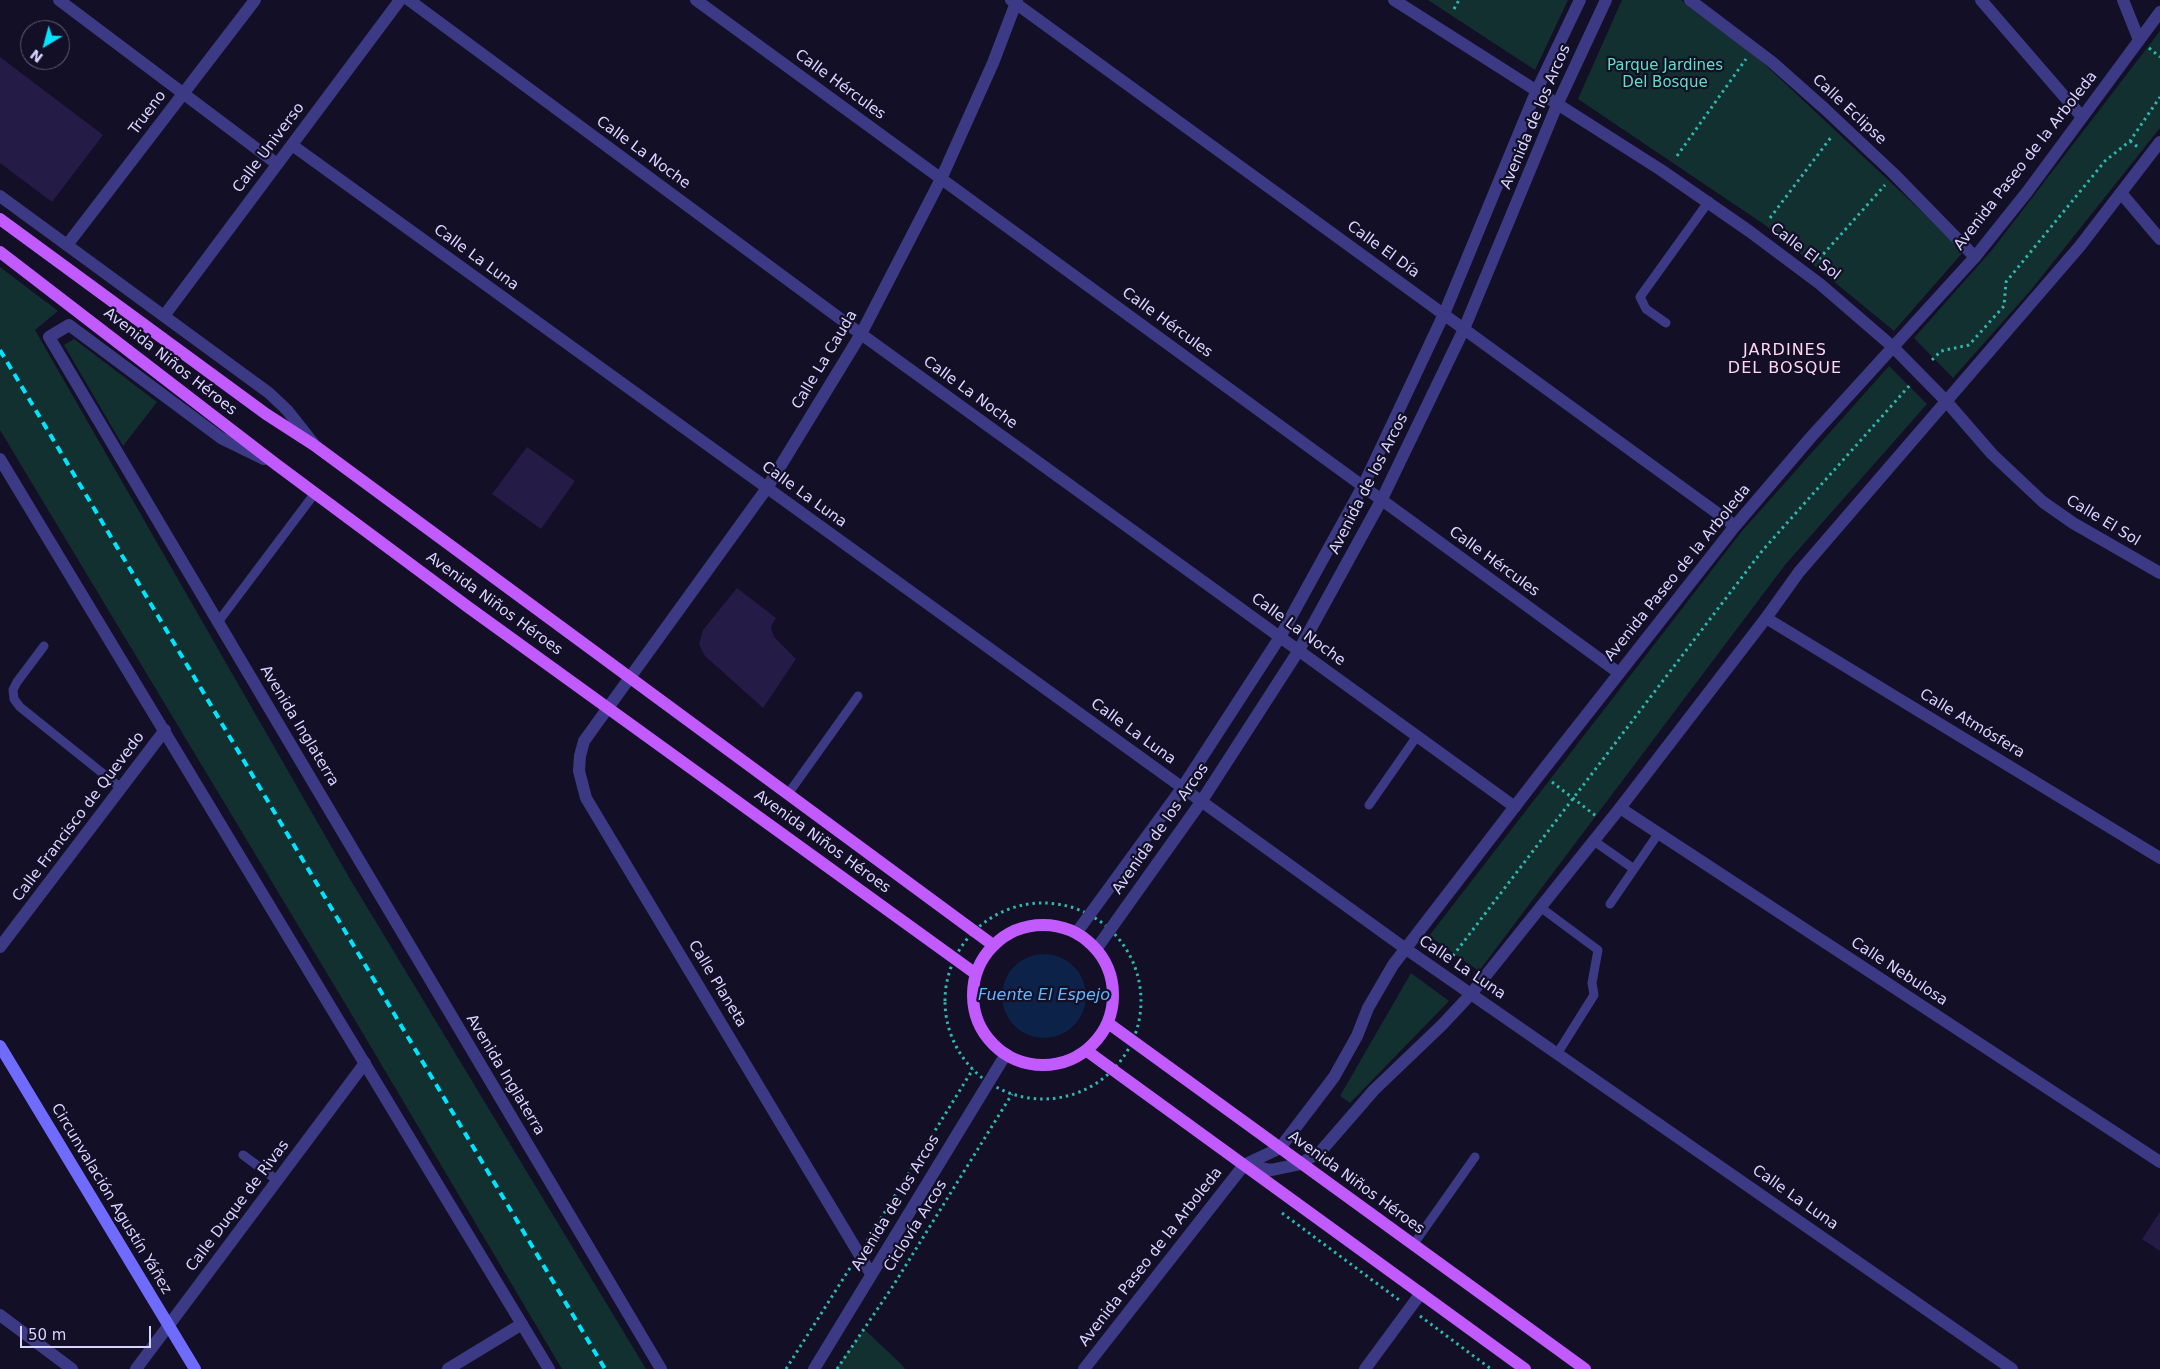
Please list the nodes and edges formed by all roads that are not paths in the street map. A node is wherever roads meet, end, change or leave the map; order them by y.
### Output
1 (58, 0) edge
2 (254, 0) edge
3 (400, 0) edge
4 (409, 0) edge
5 (696, 0) edge
6 (1394, 0) edge
7 (1580, 0) edge
8 (1606, 0) edge
9 (1690, 0) edge
10 (1981, 0) edge
11 (2123, 0) edge
12 (1015, 1) edge
13 (2160, 12) edge
14 (2139, 40) junction
15 (1536, 92) junction
16 (183, 94) junction
17 (1557, 105) junction
18 (2082, 117) junction
19 (2160, 142) edge
20 (292, 145) junction
21 (277, 164) junction
22 (941, 179) junction
23 (2121, 193) junction
24 (0, 196) edge
25 (1709, 201) junction
26 (0, 218) edge
27 (2160, 239) edge
28 (67, 245) junction
29 (0, 252) edge
30 (1975, 257) junction
31 (1444, 314) junction
32 (164, 316) junction
33 (1666, 323) dead end
34 (1464, 329) junction
35 (861, 334) junction
36 (1892, 347) junction
37 (1946, 401) junction
38 (314, 445) junction
39 (0, 458) edge
40 (277, 465) junction
41 (1363, 486) junction
42 (767, 488) junction
43 (315, 492) junction
44 (1382, 500) junction
45 (1735, 526) junction
46 (2160, 573) edge
47 (1766, 618) junction
48 (218, 622) junction
49 (1280, 637) junction
50 (44, 646) dead end
51 (1299, 650) junction
52 (1619, 673) junction
53 (629, 678) junction
54 (858, 696) dead end
55 (609, 707) junction
56 (165, 730) junction
57 (1417, 736) junction
58 (121, 788) junction
59 (1182, 788) junction
60 (788, 794) junction
61 (1201, 802) junction
62 (1370, 805) dead end
63 (1515, 807) junction
64 (1620, 808) junction
65 (1658, 834) junction
66 (1594, 841) junction
67 (2160, 858) edge
68 (1634, 869) junction
69 (1610, 904) dead end
70 (1540, 907) junction
71 (1077, 932) junction
72 (993, 945) junction
73 (0, 947) edge
74 (1097, 948) junction
75 (1406, 949) junction
76 (976, 974) junction
77 (1472, 994) junction
78 (1108, 1023) junction
79 (0, 1046) edge
80 (1087, 1051) junction
81 (1006, 1054) junction
82 (1557, 1054) junction
83 (365, 1062) junction
84 (1280, 1148) junction
85 (243, 1155) dead end
86 (1475, 1157) dead end
87 (2160, 1162) edge
88 (1300, 1164) junction
89 (1244, 1165) junction
90 (277, 1180) junction
91 (1412, 1245) junction
92 (872, 1274) junction
93 (1421, 1293) junction
94 (0, 1315) edge
95 (522, 1324) junction
96 (169, 1326) junction
97 (72, 1369) edge
98 (136, 1369) edge
99 (195, 1369) edge
100 (448, 1369) edge
101 (548, 1369) edge
102 (661, 1369) edge
103 (814, 1369) edge
104 (1084, 1369) edge
105 (1365, 1369) edge
106 (1525, 1369) edge
107 (1584, 1369) edge
108 (2012, 1369) edge

1 - 16 street
2 - 16 street, Trueno
3 - 20 street, Calle Universo
4 - 35 street, Calle La Noche
5 - 22 street, Calle Hércules
6 - 15 street, Calle El Sol
7 - 15 street, Avenida de los Arcos
8 - 17 street, Avenida de los Arcos
9 - 30 street, Calle Eclipse
10 - 18 street
11 - 14 street
12 - 22 street, Calle La Cauda
12 - 31 street, Calle El Día
13 - 14 street, Avenida Paseo de la Arboleda
14 - 18 street, Avenida Paseo de la Arboleda
15 - 17 street, Calle El Sol
15 - 31 street, Avenida de los Arcos
16 - 21 street
16 - 28 street, Trueno
17 - 25 street, Calle El Sol
17 - 34 street, Avenida de los Arcos
18 - 30 street, Avenida Paseo de la Arboleda
19 - 23 street, Avenida Paseo de la Arboleda
20 - 21 street, Calle Universo
20 - 42 street, Calle La Luna
21 - 32 street, Calle Universo
22 - 35 street, Calle La Cauda
22 - 41 street, Calle Hércules
23 - 27 street
23 - 37 street, Avenida Paseo de la Arboleda
24 - 28 street, Avenida Niños Héroes
25 - 33 lane
25 - 36 street, Calle El Sol
26 - 38 main road, Avenida Niños Héroes
28 - 32 street, Avenida Niños Héroes
29 - 40 main road, Avenida Niños Héroes
30 - 36 street, Avenida Paseo de la Arboleda
31 - 34 street, Calle El Día
31 - 41 street, Avenida de los Arcos
32 - 38 street, Avenida Niños Héroes
34 - 44 street, Avenida de los Arcos
34 - 45 street, Calle El Día
35 - 42 street, Calle La Cauda
35 - 49 street, Calle La Noche
36 - 37 street, Calle El Sol
36 - 45 street, Avenida Paseo de la Arboleda
37 - 46 street, Calle El Sol
37 - 47 street, Avenida Paseo de la Arboleda
38 - 53 main road, Avenida Niños Héroes
39 - 56 street
40 - 43 main road, Avenida Niños Héroes
40 - 48 street, Avenida Inglaterra
41 - 44 street, Calle Hércules
41 - 49 street, Avenida de los Arcos
42 - 53 street, Calle La Cauda
42 - 59 street, Calle La Luna
43 - 48 lane
43 - 55 main road, Avenida Niños Héroes
44 - 51 street, Avenida de los Arcos
44 - 52 street, Calle Hércules
45 - 52 street, Avenida Paseo de la Arboleda
47 - 64 street, Avenida Paseo de la Arboleda
47 - 67 street, Calle Atmósfera
48 - 102 street, Avenida Inglaterra
49 - 51 street, Calle La Noche
49 - 59 street, Avenida de los Arcos
50 - 58 lane
51 - 57 street, Calle La Noche
51 - 61 street, Avenida de los Arcos
52 - 63 street, Avenida Paseo de la Arboleda
53 - 55 street, Calle La Cauda
53 - 60 main road, Avenida Niños Héroes
54 - 60 lane
55 - 76 main road, Avenida Niños Héroes
55 - 92 street, Calle Planeta
56 - 58 street, Calle Francisco de Quevedo
56 - 83 street
57 - 62 lane
57 - 63 street, Calle La Noche
58 - 73 street, Calle Francisco de Quevedo
59 - 61 street, Calle La Luna
59 - 71 street, Avenida de los Arcos
60 - 72 main road, Avenida Niños Héroes
61 - 74 street, Avenida de los Arcos
61 - 75 street, Calle La Luna
63 - 75 street, Avenida Paseo de la Arboleda
64 - 65 street, Calle Nebulosa
64 - 66 street, Avenida Paseo de la Arboleda
65 - 68 lane
65 - 87 street, Calle Nebulosa
66 - 68 lane
66 - 70 street, Avenida Paseo de la Arboleda
68 - 69 lane
70 - 77 street, Avenida Paseo de la Arboleda
70 - 82 lane
71 - 72 main road
71 - 74 main road
72 - 76 main road
74 - 78 main road
75 - 77 street, Calle La Luna
75 - 84 street, Avenida Paseo de la Arboleda
76 - 81 main road
77 - 82 street, Calle La Luna
77 - 88 street, Avenida Paseo de la Arboleda
78 - 80 main road
78 - 84 main road, Avenida Niños Héroes
79 - 96 main road, Circunvalación Agustín Yáñez
80 - 81 main road
80 - 89 main road
81 - 92 street, Avenida de los Arcos
82 - 108 street, Calle La Luna
83 - 90 street, Calle Duque de Rivas
83 - 95 street
84 - 88 main road, Avenida Niños Héroes
84 - 89 street, Avenida Paseo de la Arboleda
85 - 90 lane
86 - 91 lane
88 - 89 street, Avenida Paseo de la Arboleda
88 - 91 main road, Avenida Niños Héroes
89 - 93 main road
89 - 104 street, Avenida Paseo de la Arboleda
90 - 96 street, Calle Duque de Rivas
91 - 107 main road, Avenida Niños Héroes
92 - 103 street, Avenida de los Arcos
93 - 105 street
93 - 106 main road
94 - 97 street
95 - 100 street
95 - 101 street
96 - 98 street, Calle Duque de Rivas
96 - 99 main road, Circunvalación Agustín Yáñez

